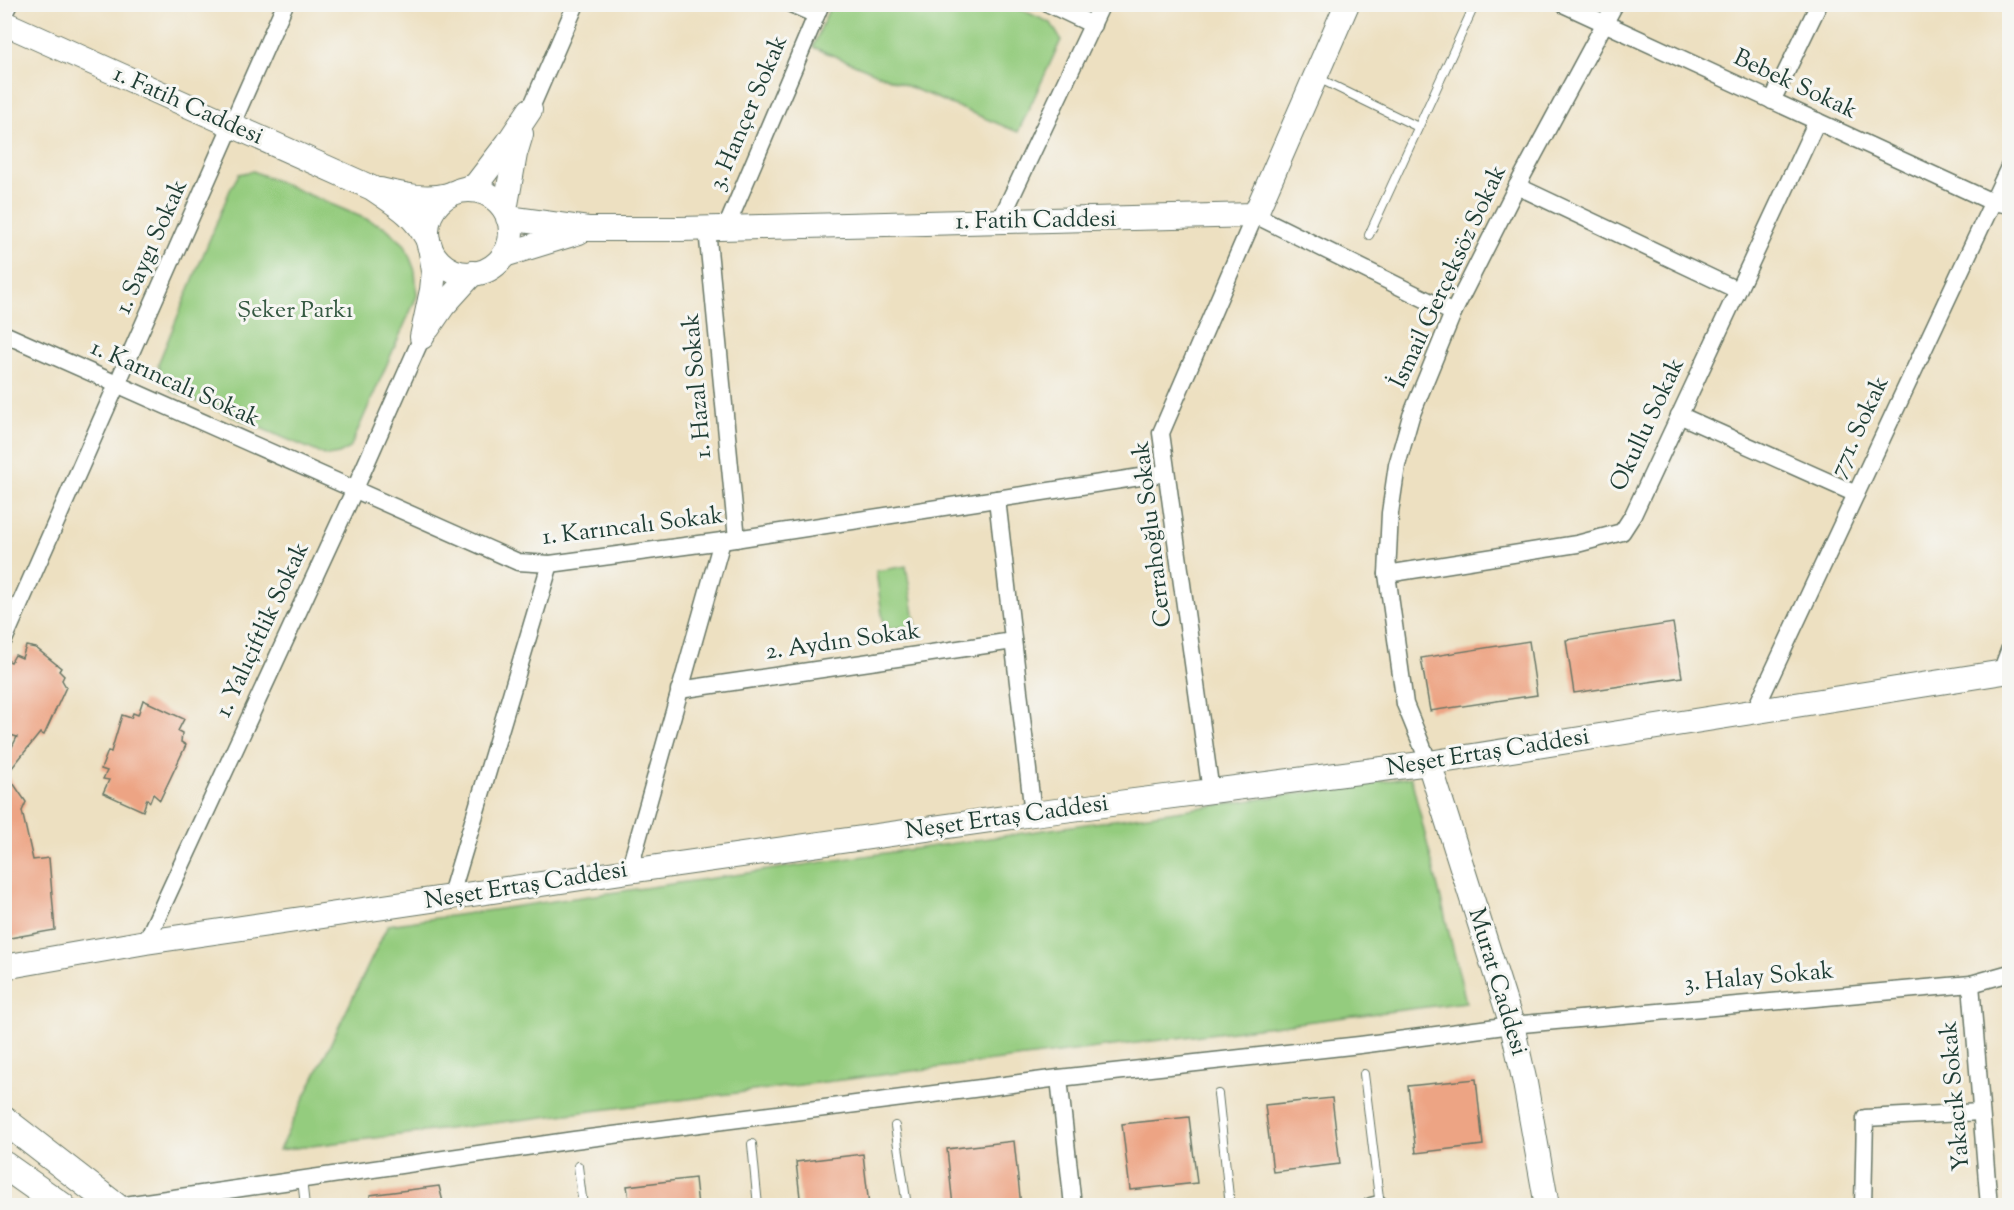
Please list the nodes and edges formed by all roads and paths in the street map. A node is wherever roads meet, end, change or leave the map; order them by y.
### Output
1 (9, 4) edge
2 (285, 4) edge
3 (576, 4) edge
4 (791, 4) edge
5 (1049, 4) edge
6 (1102, 4) edge
7 (1347, 4) edge
8 (1475, 4) edge
9 (1563, 4) edge
10 (1615, 4) edge
11 (1819, 4) edge
12 (818, 10) edge
13 (4, 14) edge
14 (4, 23) edge
15 (1605, 24) junction
16 (1093, 25) junction
17 (1315, 76) junction
18 (1772, 101) junction
19 (530, 110) junction
20 (1817, 121) junction
21 (232, 125) junction
22 (1418, 127) junction
23 (2010, 165) edge
24 (1517, 186) junction
25 (372, 188) junction
26 (454, 193) junction
27 (1992, 202) junction
28 (2010, 205) edge
29 (507, 214) junction
30 (1255, 215) junction
31 (1000, 221) junction
32 (588, 229) junction
33 (717, 229) junction
34 (1369, 235) dead end
35 (429, 243) junction
36 (504, 255) junction
37 (473, 273) junction
38 (1737, 290) junction
39 (1453, 313) junction
40 (4, 334) edge
41 (422, 337) junction
42 (117, 385) junction
43 (1679, 415) junction
44 (1166, 473) junction
45 (354, 491) junction
46 (1856, 494) junction
47 (997, 499) junction
48 (729, 540) junction
49 (550, 564) junction
50 (1387, 574) junction
51 (4, 640) edge
52 (1013, 641) junction
53 (2010, 648) edge
54 (2005, 672) edge
55 (679, 690) junction
56 (1755, 710) junction
57 (1429, 763) junction
58 (1211, 792) junction
59 (1033, 814) junction
60 (628, 871) junction
61 (450, 898) junction
62 (146, 942) junction
63 (4, 967) edge
64 (2010, 973) edge
65 (1971, 984) junction
66 (1512, 1025) junction
67 (1364, 1074) dead end
68 (1059, 1078) junction
69 (1218, 1094) dead end
70 (1981, 1112) junction
71 (4, 1120) edge
72 (895, 1126) dead end
73 (752, 1144) dead end
74 (4, 1165) edge
75 (578, 1166) dead end
76 (302, 1179) junction
77 (205, 1193) junction
78 (1377, 1205) edge
79 (62, 1206) edge
80 (117, 1206) edge
81 (191, 1206) edge
82 (305, 1206) edge
83 (583, 1206) edge
84 (758, 1206) edge
85 (907, 1206) edge
86 (1073, 1206) edge
87 (1230, 1206) edge
88 (1547, 1206) edge
89 (1863, 1206) edge
90 (1989, 1206) edge

1 - 13 street
2 - 21 street, 1. Saygı Sokak
3 - 19 street
4 - 12 street, 3. Hançer Sokak
5 - 16 street
6 - 16 street
7 - 17 street
8 - 22 lane
9 - 15 street, Bebek Sokak
10 - 15 street, İsmail Gerçeksöz Sokak
11 - 18 street
12 - 33 street, 3. Hançer Sokak
14 - 21 street, 1. Fatih Caddesi
15 - 18 street, Bebek Sokak
15 - 24 street, İsmail Gerçeksöz Sokak
16 - 31 street
17 - 22 lane
17 - 30 street
18 - 20 street, Bebek Sokak
19 - 26 street
19 - 29 street
20 - 27 street, Bebek Sokak
20 - 38 street, Okullu Sokak
21 - 25 street, 1. Fatih Caddesi
21 - 42 street, 1. Saygı Sokak
22 - 34 lane
23 - 27 street, 771. Sokak
24 - 38 street
24 - 39 street, İsmail Gerçeksöz Sokak
25 - 26 street
25 - 35 street
26 - 29 street
26 - 35 street
27 - 28 street, Bebek Sokak
27 - 46 street, 771. Sokak
29 - 32 street
29 - 36 street
30 - 31 street, 1. Fatih Caddesi
30 - 39 street
30 - 44 street, Cerrahoğlu Sokak
31 - 33 street, 1. Fatih Caddesi
32 - 33 street, 1. Fatih Caddesi
32 - 36 street
33 - 48 street, 1. Hazal Sokak
35 - 37 street
35 - 41 street
36 - 37 street
37 - 41 street
38 - 43 street, Okullu Sokak
39 - 50 street, İsmail Gerçeksöz Sokak
40 - 42 street, 1. Karıncalı Sokak
41 - 45 street, 1. Yalıçiftlik Sokak
42 - 45 street, 1. Karıncalı Sokak
42 - 51 street, 1. Saygı Sokak
43 - 46 street
43 - 50 street, Okullu Sokak
44 - 47 street, 1. Karıncalı Sokak
44 - 58 street, Cerrahoğlu Sokak
45 - 49 street, 1. Karıncalı Sokak
45 - 62 street, 1. Yalıçiftlik Sokak
46 - 56 street, 771. Sokak
47 - 48 street, 1. Karıncalı Sokak
47 - 52 street
48 - 49 street, 1. Karıncalı Sokak
48 - 55 street
49 - 61 street
50 - 57 street, İsmail Gerçeksöz Sokak
52 - 55 street, 2. Aydın Sokak
52 - 59 street
53 - 54 street
54 - 56 street, Neşet Ertaş Caddesi
55 - 60 street
56 - 57 street, Neşet Ertaş Caddesi
57 - 58 street, Neşet Ertaş Caddesi
57 - 66 street, Murat Caddesi
58 - 59 street, Neşet Ertaş Caddesi
59 - 60 street, Neşet Ertaş Caddesi
60 - 61 street, Neşet Ertaş Caddesi
61 - 62 street, Neşet Ertaş Caddesi
62 - 63 street, Neşet Ertaş Caddesi
64 - 65 street, 3. Halay Sokak
65 - 66 street, 3. Halay Sokak
65 - 70 street, Yakacık Sokak
66 - 68 street, 3. Halay Sokak
66 - 88 street, Murat Caddesi
67 - 78 lane
68 - 76 street, 3. Halay Sokak
68 - 86 street
69 - 87 lane
70 - 89 street
70 - 90 street, Yakacık Sokak
71 - 80 main road
72 - 85 lane
73 - 84 lane
74 - 79 main road
75 - 83 lane
76 - 77 street, 3. Halay Sokak
76 - 82 lane
77 - 80 street, 3. Halay Sokak
77 - 81 street

